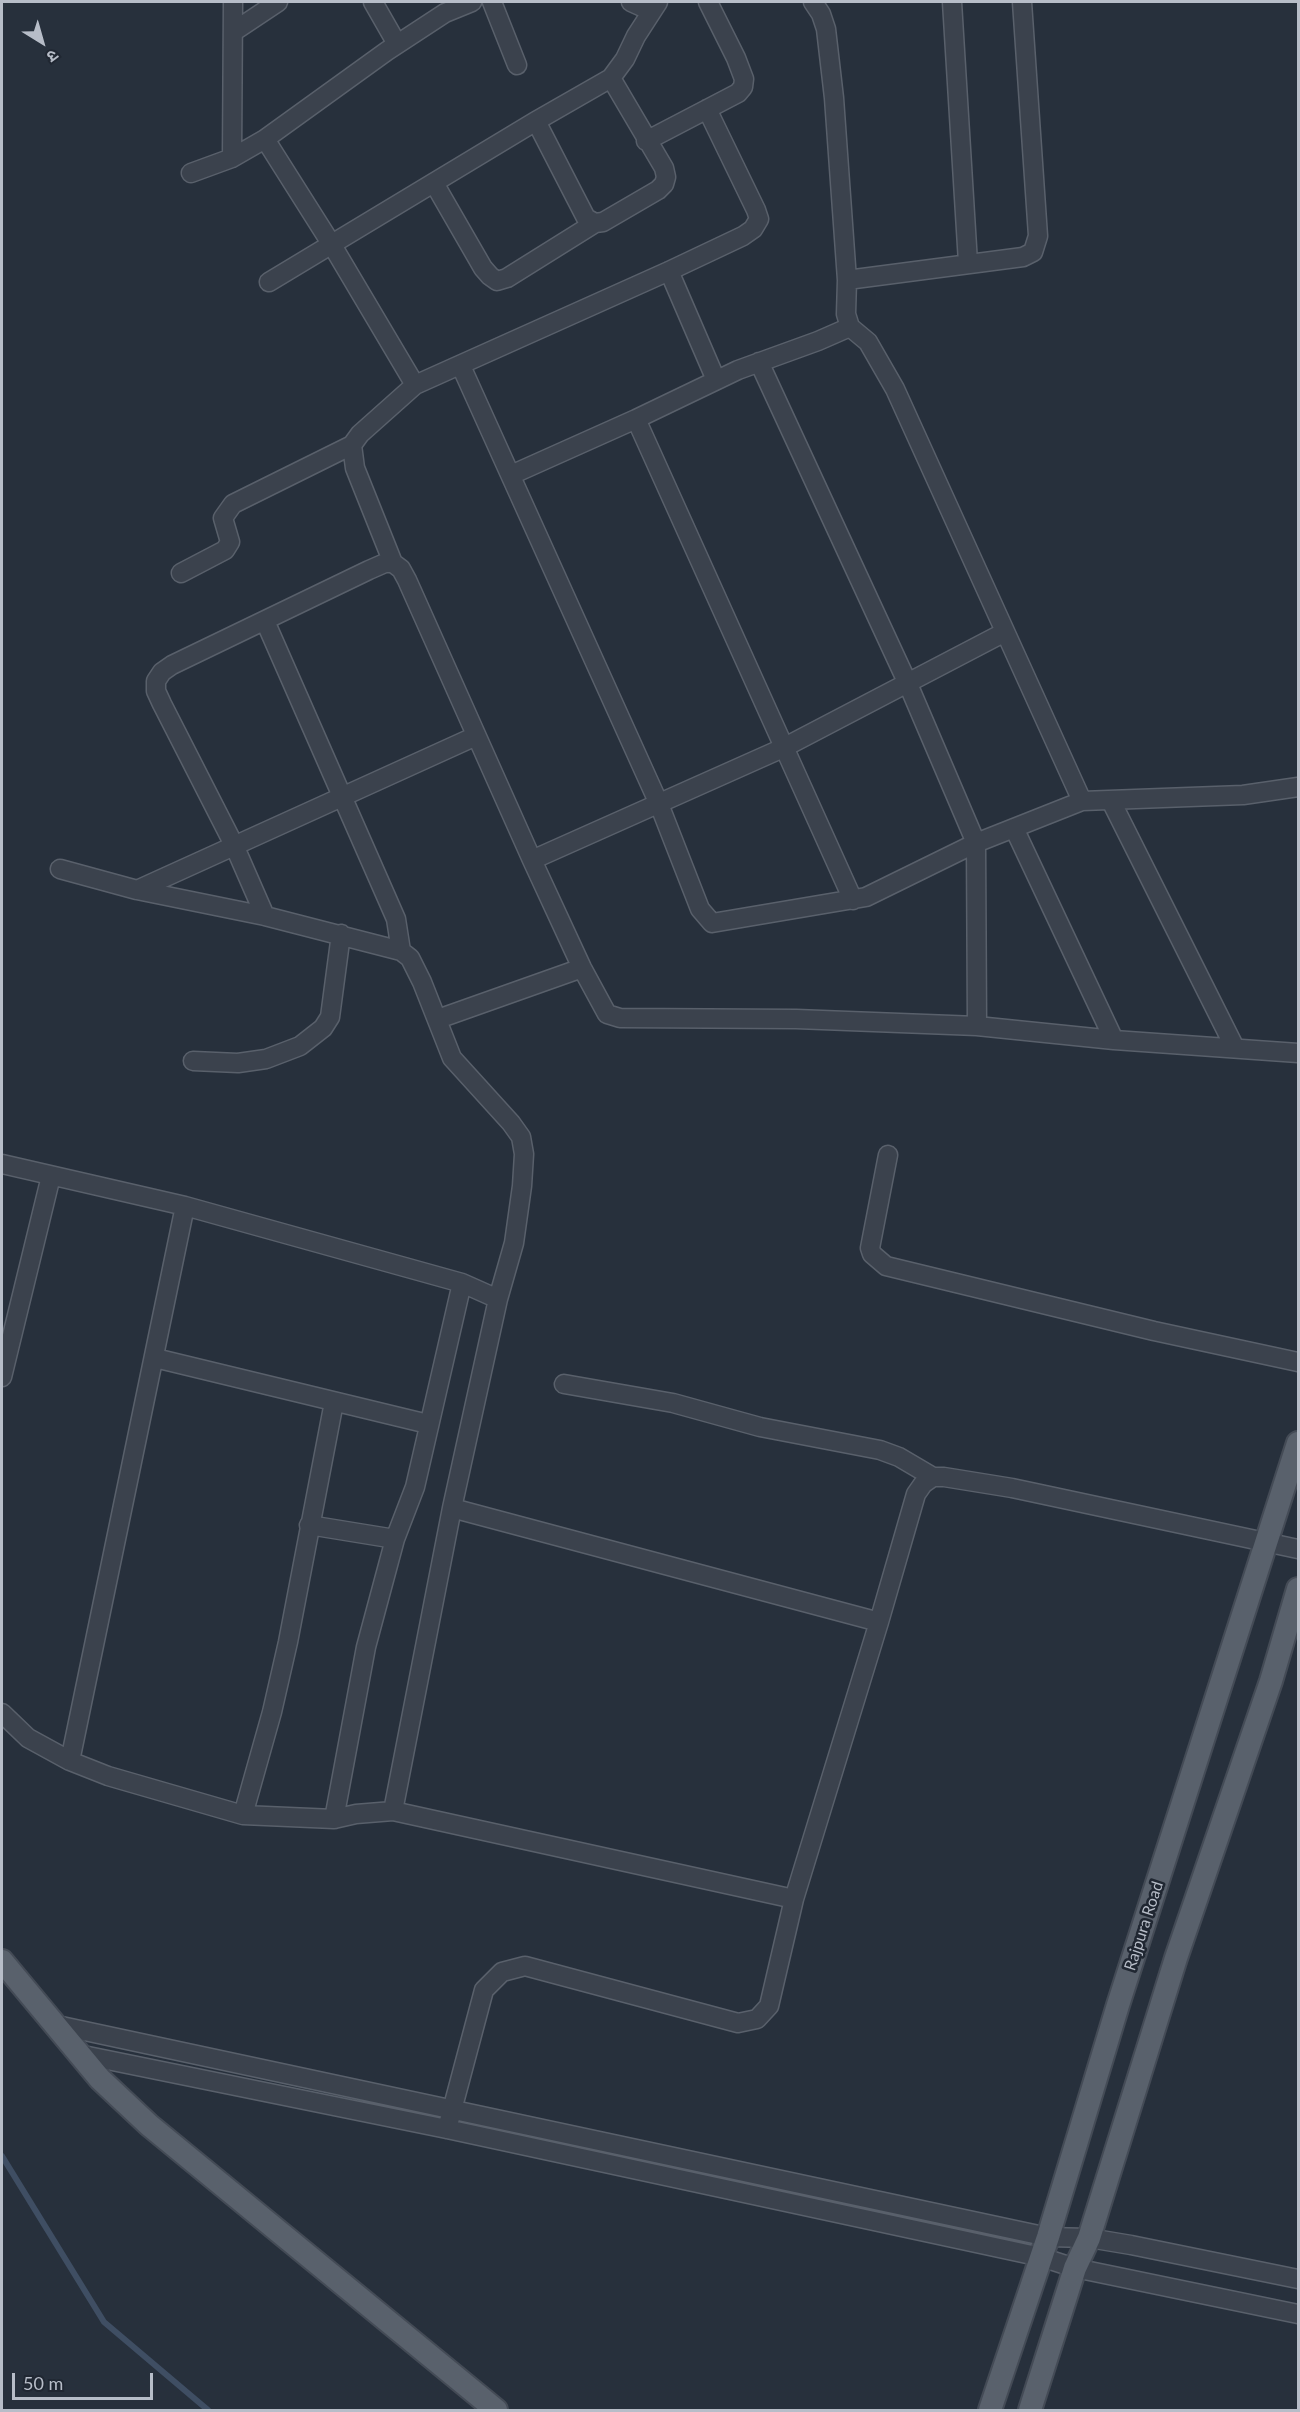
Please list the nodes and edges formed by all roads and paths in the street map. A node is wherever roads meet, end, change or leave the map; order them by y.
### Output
1 (233, 2) edge
2 (278, 2) edge
3 (373, 2) edge
4 (472, 2) edge
5 (492, 2) edge
6 (631, 2) edge
7 (708, 2) edge
8 (813, 2) edge
9 (952, 2) edge
10 (1022, 2) edge
11 (654, 6) edge
12 (233, 32) junction
13 (397, 44) junction
14 (517, 65) dead end
15 (611, 78) junction
16 (707, 109) junction
17 (536, 121) junction
18 (265, 139) junction
19 (646, 141) junction
20 (232, 158) junction
21 (191, 173) dead end
22 (434, 183) junction
23 (595, 223) junction
24 (332, 245) junction
25 (968, 264) junction
26 (669, 271) junction
27 (847, 280) junction
28 (269, 282) dead end
29 (850, 327) junction
30 (759, 362) junction
31 (461, 366) junction
32 (716, 380) junction
33 (415, 385) junction
34 (636, 419) junction
35 (352, 445) junction
36 (511, 476) junction
37 (393, 563) junction
38 (181, 573) dead end
39 (266, 621) junction
40 (1005, 632) junction
41 (908, 684) junction
42 (476, 736) junction
43 (783, 748) junction
44 (1299, 788) edge
45 (344, 797) junction
46 (1082, 801) junction
47 (1111, 801) junction
48 (659, 804) junction
49 (1014, 828) junction
50 (976, 843) junction
51 (234, 845) junction
52 (532, 860) junction
53 (60, 869) dead end
54 (137, 890) junction
55 (853, 900) junction
56 (264, 916) junction
57 (341, 934) junction
58 (401, 951) junction
59 (582, 968) junction
60 (438, 1019) junction
61 (977, 1026) junction
62 (1114, 1040) junction
63 (1235, 1048) junction
64 (1299, 1053) edge
65 (193, 1061) dead end
66 (888, 1155) dead end
67 (2, 1164) edge
68 (51, 1176) junction
69 (185, 1206) junction
70 (462, 1283) junction
71 (498, 1299) junction
72 (155, 1358) junction
73 (1299, 1362) edge
74 (2, 1377) edge
75 (564, 1384) dead end
76 (334, 1402) junction
77 (428, 1424) junction
78 (1299, 1443) edge
79 (933, 1478) junction
80 (452, 1508) junction
81 (309, 1525) junction
82 (395, 1539) junction
83 (1268, 1542) junction
84 (1299, 1548) edge
85 (1299, 1589) edge
86 (879, 1622) junction
87 (2, 1713) edge
88 (70, 1761) junction
89 (393, 1811) junction
90 (243, 1815) junction
91 (334, 1819) junction
92 (794, 1899) junction
93 (2, 1961) edge
94 (52, 2024) junction
95 (78, 2054) junction
96 (269, 2070) junction
97 (264, 2092) junction
98 (451, 2108) junction
99 (447, 2129) junction
100 (1089, 2238) junction
101 (1045, 2247) junction
102 (1075, 2268) junction
103 (1298, 2279) edge
104 (1299, 2314) edge
105 (496, 2410) edge
106 (990, 2410) edge
107 (1030, 2410) edge

1 - 12 street
2 - 12 street
3 - 13 street
4 - 13 street
5 - 14 street
6 - 11 street
7 - 16 street
8 - 27 street
9 - 25 street
10 - 25 street
11 - 15 street
12 - 20 street
13 - 18 street
15 - 17 street
15 - 19 street
16 - 19 street
16 - 26 street
17 - 22 street
17 - 23 street
18 - 20 street
18 - 24 street
19 - 23 street
20 - 21 street
22 - 23 street
22 - 24 street
24 - 28 street
24 - 33 street
25 - 27 street
26 - 31 street
26 - 32 street
27 - 29 street
29 - 30 street
29 - 40 street
30 - 32 street
30 - 41 street
31 - 33 street
31 - 36 street
32 - 34 street
33 - 35 street
34 - 36 street
34 - 43 street
35 - 37 street
35 - 38 street
36 - 48 street
37 - 39 street
37 - 42 street
39 - 45 street
39 - 51 street
40 - 41 street
40 - 46 street
41 - 43 street
41 - 50 street
42 - 45 street
42 - 52 street
43 - 48 street
43 - 55 street
44 - 47 street
45 - 51 street
45 - 58 street
46 - 47 street
46 - 49 street
47 - 63 street
48 - 52 street
48 - 55 street
49 - 50 street
49 - 62 street
50 - 55 street
50 - 61 street
51 - 54 street
51 - 56 street
52 - 59 street
53 - 54 street
54 - 56 street
56 - 57 street
57 - 58 street
57 - 65 street
58 - 60 street
59 - 60 street
59 - 61 street
60 - 71 street
61 - 62 street
62 - 63 street
63 - 64 street
66 - 73 street
67 - 68 street
68 - 69 street
68 - 74 street
69 - 70 street
69 - 72 street
70 - 71 street
70 - 77 street
71 - 80 street
72 - 76 street
72 - 88 street
75 - 79 street
76 - 77 street
76 - 81 street
77 - 82 street
78 - 83 main road, Rajpura Road
79 - 83 street
79 - 86 street
80 - 86 street
80 - 89 street
81 - 82 street
81 - 90 street
82 - 91 street
83 - 84 street
83 - 101 main road, Rajpura Road
85 - 100 main road
86 - 92 street
87 - 88 street
88 - 90 street
89 - 91 street
89 - 92 street
90 - 91 street
92 - 98 street
93 - 94 main road
94 - 95 main road
94 - 96 street
95 - 97 street
95 - 105 main road
96 - 97 street
96 - 98 street
97 - 99 street
98 - 99 street
98 - 101 street
99 - 101 street
100 - 101 street
100 - 102 main road
100 - 103 street
101 - 102 street
101 - 106 main road, Rajpura Road
102 - 104 street
102 - 107 main road

